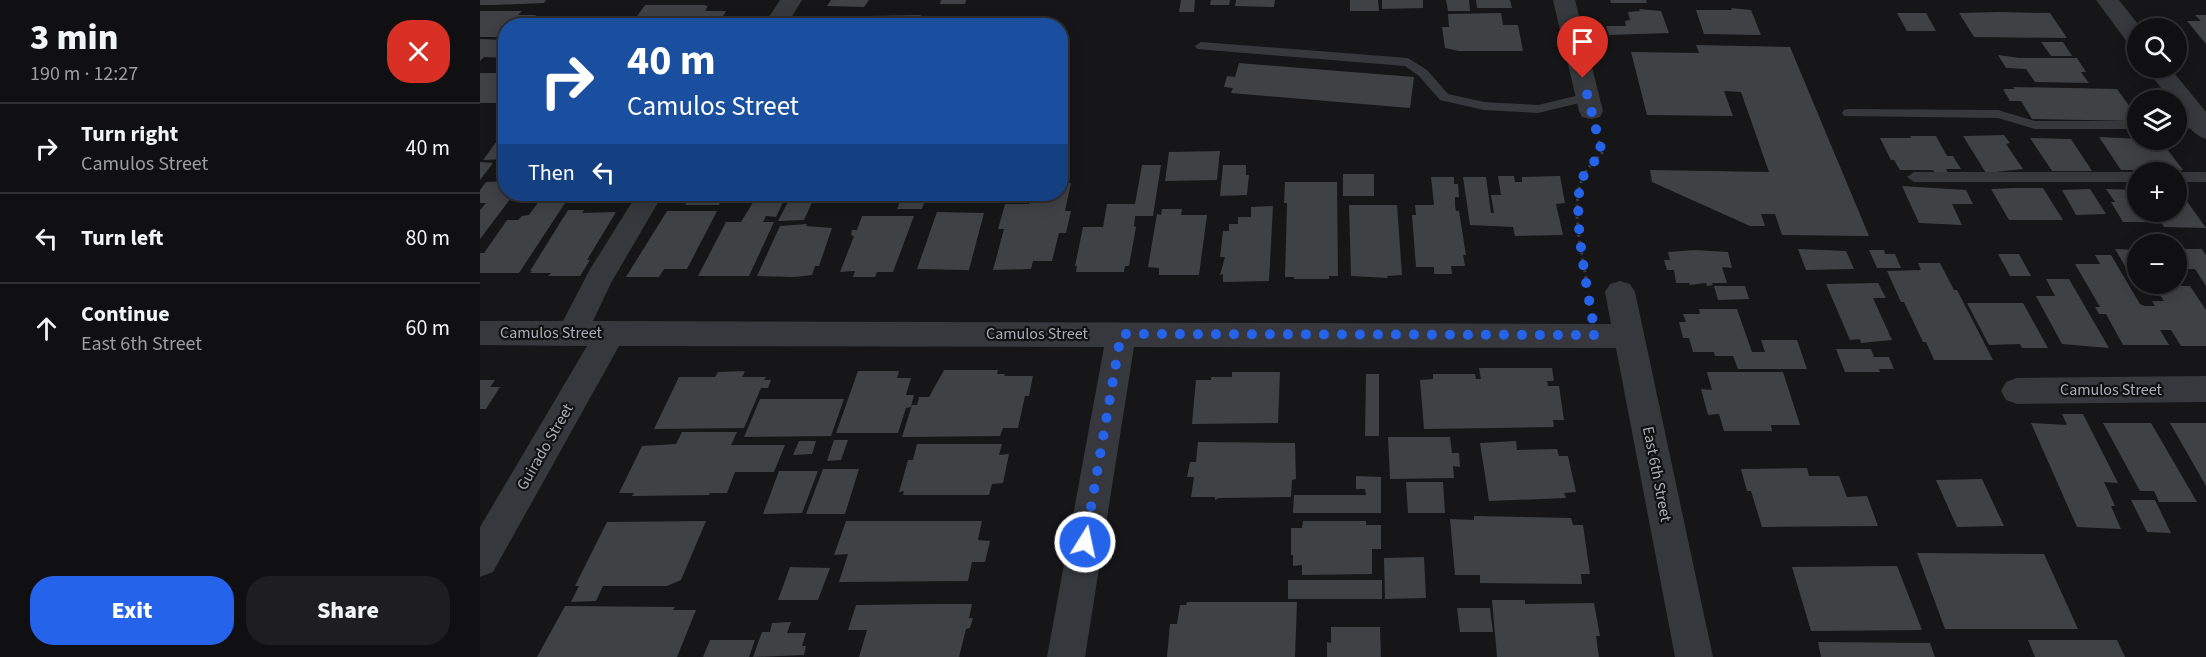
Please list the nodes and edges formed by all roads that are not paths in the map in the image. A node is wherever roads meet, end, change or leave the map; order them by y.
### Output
1 (791, 0) edge
2 (1564, 0) edge
3 (2107, 0) edge
4 (779, 18) edge
5 (2127, 26) edge
6 (1202, 46) dead end
7 (2166, 78) edge
8 (1590, 104) joint
9 (1848, 113) dead end
10 (2127, 125) edge
11 (2187, 126) edge
12 (2204, 128) edge
13 (1914, 177) dead end
14 (2127, 177) edge
15 (2187, 177) edge
16 (2206, 177) edge
17 (646, 201) edge
18 (1620, 292) dead end
19 (480, 333) edge
20 (572, 333) junction
21 (610, 334) junction
22 (1121, 334) junction
23 (1629, 336) junction
24 (2206, 389) edge
25 (2017, 391) dead end
26 (480, 560) edge
27 (1066, 657) edge
28 (1694, 657) edge

1 - 4 street
2 - 8 street
3 - 5 street
6 - 8 lane
7 - 12 street
9 - 10 lane
11 - 12 lane
13 - 14 lane
15 - 16 lane
17 - 20 street
18 - 23 street, East 6th Street
19 - 20 street, Camulos Street
20 - 21 street, Camulos Street
21 - 22 street, Camulos Street
21 - 26 street, Guirado Street
22 - 23 street, Camulos Street
22 - 27 street
23 - 28 street, East 6th Street
24 - 25 street, Camulos Street

